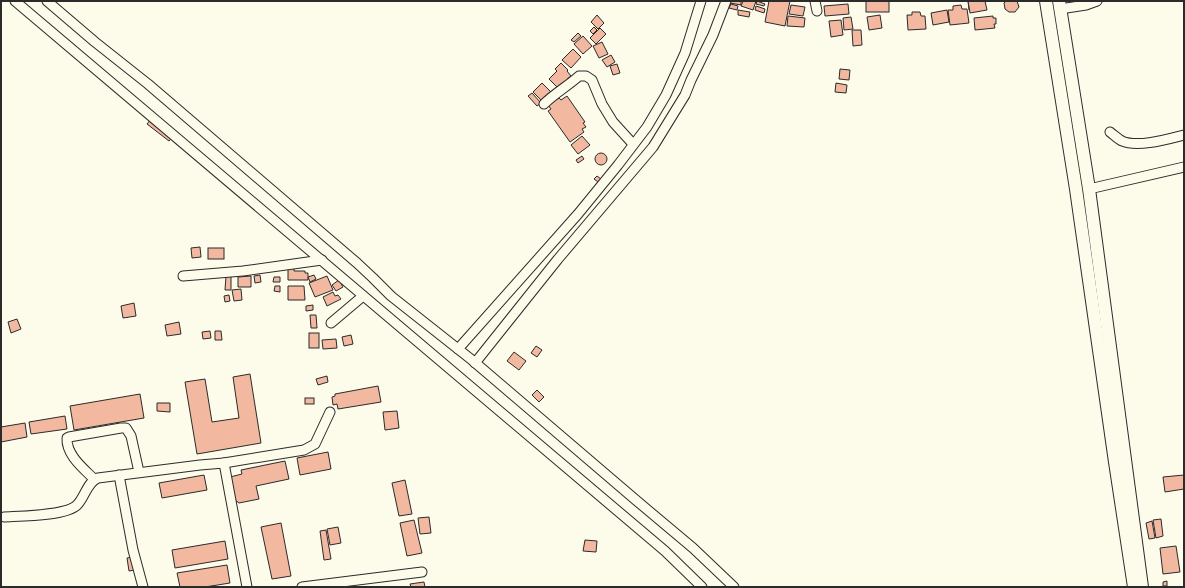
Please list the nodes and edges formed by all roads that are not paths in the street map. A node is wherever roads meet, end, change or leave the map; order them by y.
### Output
1 (15, 1) edge
2 (47, 1) edge
3 (700, 1) edge
4 (726, 1) edge
5 (815, 1) edge
6 (1046, 1) edge
7 (1097, 1) edge
8 (1059, 5) edge
9 (817, 11) dead end
10 (544, 104) dead end
11 (1110, 132) dead end
12 (1184, 135) edge
13 (633, 144) junction
14 (1184, 167) edge
15 (1089, 189) junction
16 (322, 260) junction
17 (183, 276) dead end
18 (363, 296) junction
19 (331, 323) dead end
20 (459, 350) junction
21 (474, 361) junction
22 (330, 412) dead end
23 (224, 463) junction
24 (139, 472) junction
25 (119, 475) junction
26 (94, 479) junction
27 (4, 517) dead end
28 (422, 572) dead end
29 (143, 587) edge
30 (247, 587) edge
31 (302, 587) edge
32 (702, 587) edge
33 (734, 587) edge
34 (1134, 587) edge
35 (1142, 587) edge

1 - 16 street
2 - 20 street
3 - 13 street
4 - 21 street
5 - 9 street
6 - 34 street
7 - 8 street
8 - 15 street
10 - 13 street
11 - 12 street
13 - 20 street
14 - 15 street
15 - 35 street
16 - 17 street
16 - 18 street
18 - 19 street
18 - 32 street
20 - 21 street
21 - 33 street
22 - 23 street
23 - 24 street
23 - 30 street
24 - 25 street
24 - 26 street
25 - 26 street
25 - 29 street
26 - 27 street
28 - 31 street

